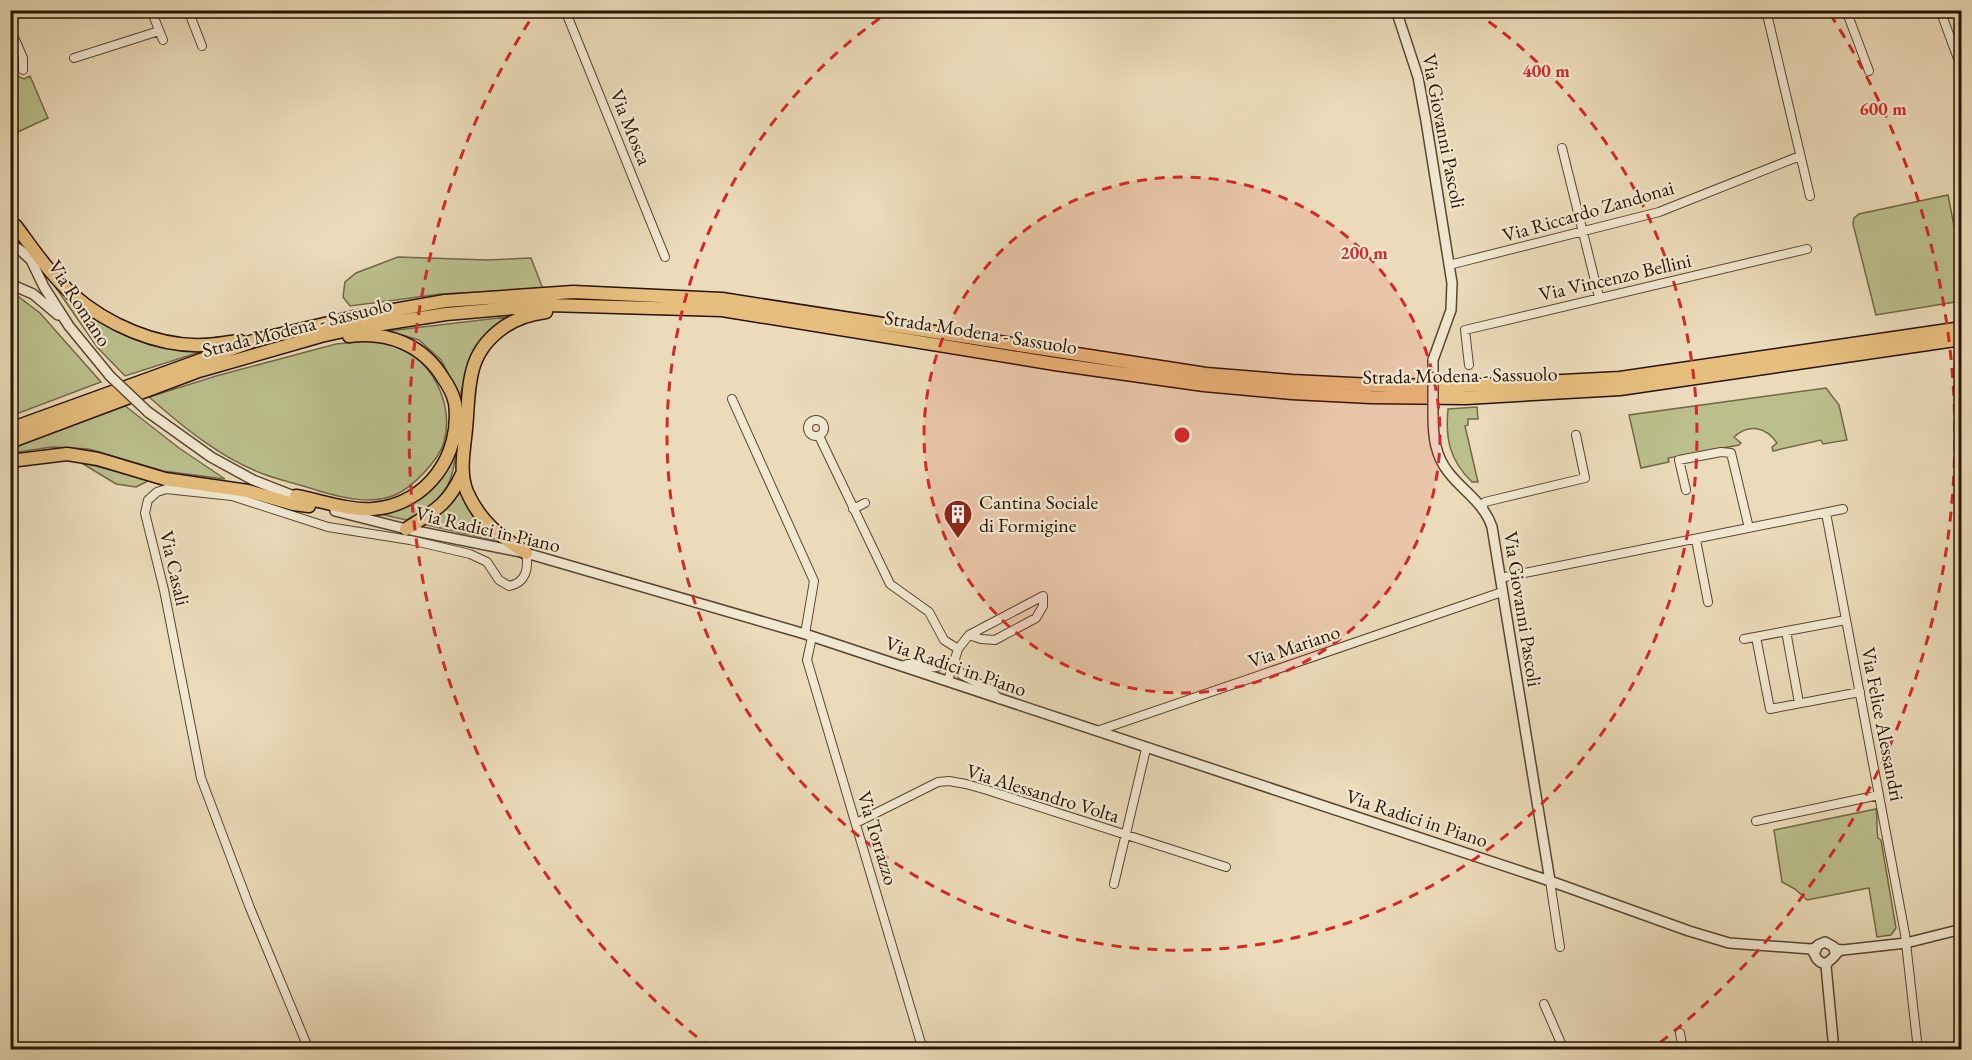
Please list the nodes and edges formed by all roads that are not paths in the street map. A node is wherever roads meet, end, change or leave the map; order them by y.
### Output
1 (151, 10) edge
2 (188, 10) edge
3 (565, 10) edge
4 (1396, 10) edge
5 (1766, 10) edge
6 (1846, 10) edge
7 (1940, 10) edge
8 (10, 28) edge
9 (159, 31) junction
10 (163, 40) dead end
11 (202, 45) dead end
12 (74, 58) dead end
13 (1960, 64) dead end
14 (23, 70) dead end
15 (1869, 71) dead end
16 (1562, 148) dead end
17 (1800, 156) junction
18 (1810, 196) dead end
19 (13, 220) edge
20 (1582, 232) junction
21 (10, 247) edge
22 (1807, 249) dead end
23 (665, 257) dead end
24 (31, 260) junction
25 (1449, 265) junction
26 (10, 284) edge
27 (1599, 297) junction
28 (579, 305) junction
29 (69, 326) junction
30 (1962, 328) edge
31 (321, 336) junction
32 (1962, 339) edge
33 (256, 340) junction
34 (1469, 365) dead end
35 (110, 376) joint
36 (732, 399) dead end
37 (10, 427) edge
38 (819, 435) dead end
39 (1575, 435) dead end
40 (10, 442) edge
41 (10, 461) edge
42 (462, 474) junction
43 (1686, 490) dead end
44 (296, 496) junction
45 (865, 503) dead end
46 (1482, 508) junction
47 (330, 509) junction
48 (853, 509) junction
49 (1843, 509) dead end
50 (1826, 513) junction
51 (1749, 528) junction
52 (406, 529) junction
53 (1696, 540) junction
54 (526, 553) junction
55 (1500, 579) junction
56 (1502, 592) junction
57 (1708, 603) dead end
58 (1846, 620) junction
59 (1786, 631) junction
60 (808, 635) junction
61 (969, 635) junction
62 (1756, 637) junction
63 (1744, 639) dead end
64 (958, 649) junction
65 (955, 659) junction
66 (903, 666) junction
67 (948, 680) junction
68 (1860, 692) junction
69 (1000, 700) junction
70 (1799, 704) junction
71 (1095, 732) junction
72 (1146, 749) junction
73 (1879, 795) junction
74 (1756, 821) dead end
75 (856, 823) junction
76 (1125, 836) junction
77 (1226, 867) dead end
78 (1550, 881) junction
79 (1114, 884) dead end
80 (1962, 929) edge
81 (1906, 943) junction
82 (1560, 947) dead end
83 (1814, 950) junction
84 (1836, 951) junction
85 (1826, 964) junction
86 (1544, 1004) dead end
87 (1680, 1034) dead end
88 (309, 1050) edge
89 (923, 1050) edge
90 (1564, 1050) edge
91 (1683, 1050) edge
92 (1834, 1050) edge
93 (1918, 1050) edge

1 - 9 street
2 - 11 street
3 - 23 street, Via Mosca
4 - 25 street, Via Giovanni Pascoli
5 - 17 street
6 - 15 street
7 - 13 street
8 - 14 street
9 - 10 street
9 - 12 street
16 - 20 street
17 - 18 street
17 - 20 street, Via Riccardo Zandonai
19 - 24 street, Via Romano
19 - 33 highway
20 - 25 street, Via Riccardo Zandonai
20 - 27 street
21 - 24 street
22 - 27 street, Via Vincenzo Bellini
24 - 29 street, Via Romano
25 - 46 street, Via Giovanni Pascoli, bridge
26 - 29 street
27 - 34 street, Via Vincenzo Bellini
28 - 31 highway, Strada Modena - Sassuolo
28 - 32 highway, Strada Modena - Sassuolo
28 - 42 highway
29 - 35 street, Via Romano
30 - 33 highway, Strada Modena - Sassuolo
31 - 40 highway, Strada Modena - Sassuolo
31 - 44 highway
33 - 37 highway, Strada Modena - Sassuolo
35 - 44 street, Via Radici in Piano, bridge
36 - 60 street
38 - 48 street
39 - 46 street
41 - 47 highway
42 - 52 highway
42 - 54 highway
43 - 51 street
44 - 47 street, Via Radici in Piano
45 - 48 street
46 - 55 street, Via Giovanni Pascoli
47 - 52 street, Via Radici in Piano
48 - 64 street
49 - 50 street
50 - 51 street
50 - 58 street, Via Felice Alessandri
51 - 53 street
52 - 54 street, Via Radici in Piano
53 - 55 street
53 - 57 street
54 - 60 street, Via Radici in Piano
54 - 88 street, Via Casali
55 - 56 street, Via Giovanni Pascoli
56 - 71 street, Via Mariano
56 - 78 street, Via Giovanni Pascoli
58 - 59 street
58 - 68 street, Via Felice Alessandri
59 - 62 street
59 - 70 street
60 - 66 street, Via Radici in Piano
60 - 75 street, Via Torrazzo
61 - 61 street
61 - 64 street
62 - 63 street
62 - 70 street
64 - 65 street
65 - 66 street
65 - 67 street
65 - 69 street
66 - 67 street, Via Radici in Piano
67 - 69 street, Via Radici in Piano
68 - 70 street
68 - 73 street, Via Felice Alessandri
69 - 71 street, Via Radici in Piano
71 - 72 street, Via Radici in Piano
72 - 76 street
72 - 78 street, Via Radici in Piano
73 - 74 street
73 - 81 street, Via Felice Alessandri
75 - 76 street, Via Alessandro Volta
75 - 89 street, Via Torrazzo
76 - 77 street, Via Alessandro Volta
76 - 79 street
78 - 82 street
78 - 83 street, Via Radici in Piano
80 - 81 street, Via Radici in Piano
81 - 84 street, Via Radici in Piano
81 - 93 street, Via Felice Alessandri
83 - 84 street, Via Radici in Piano
83 - 85 street
84 - 85 street
85 - 92 street
86 - 90 street
87 - 91 street

